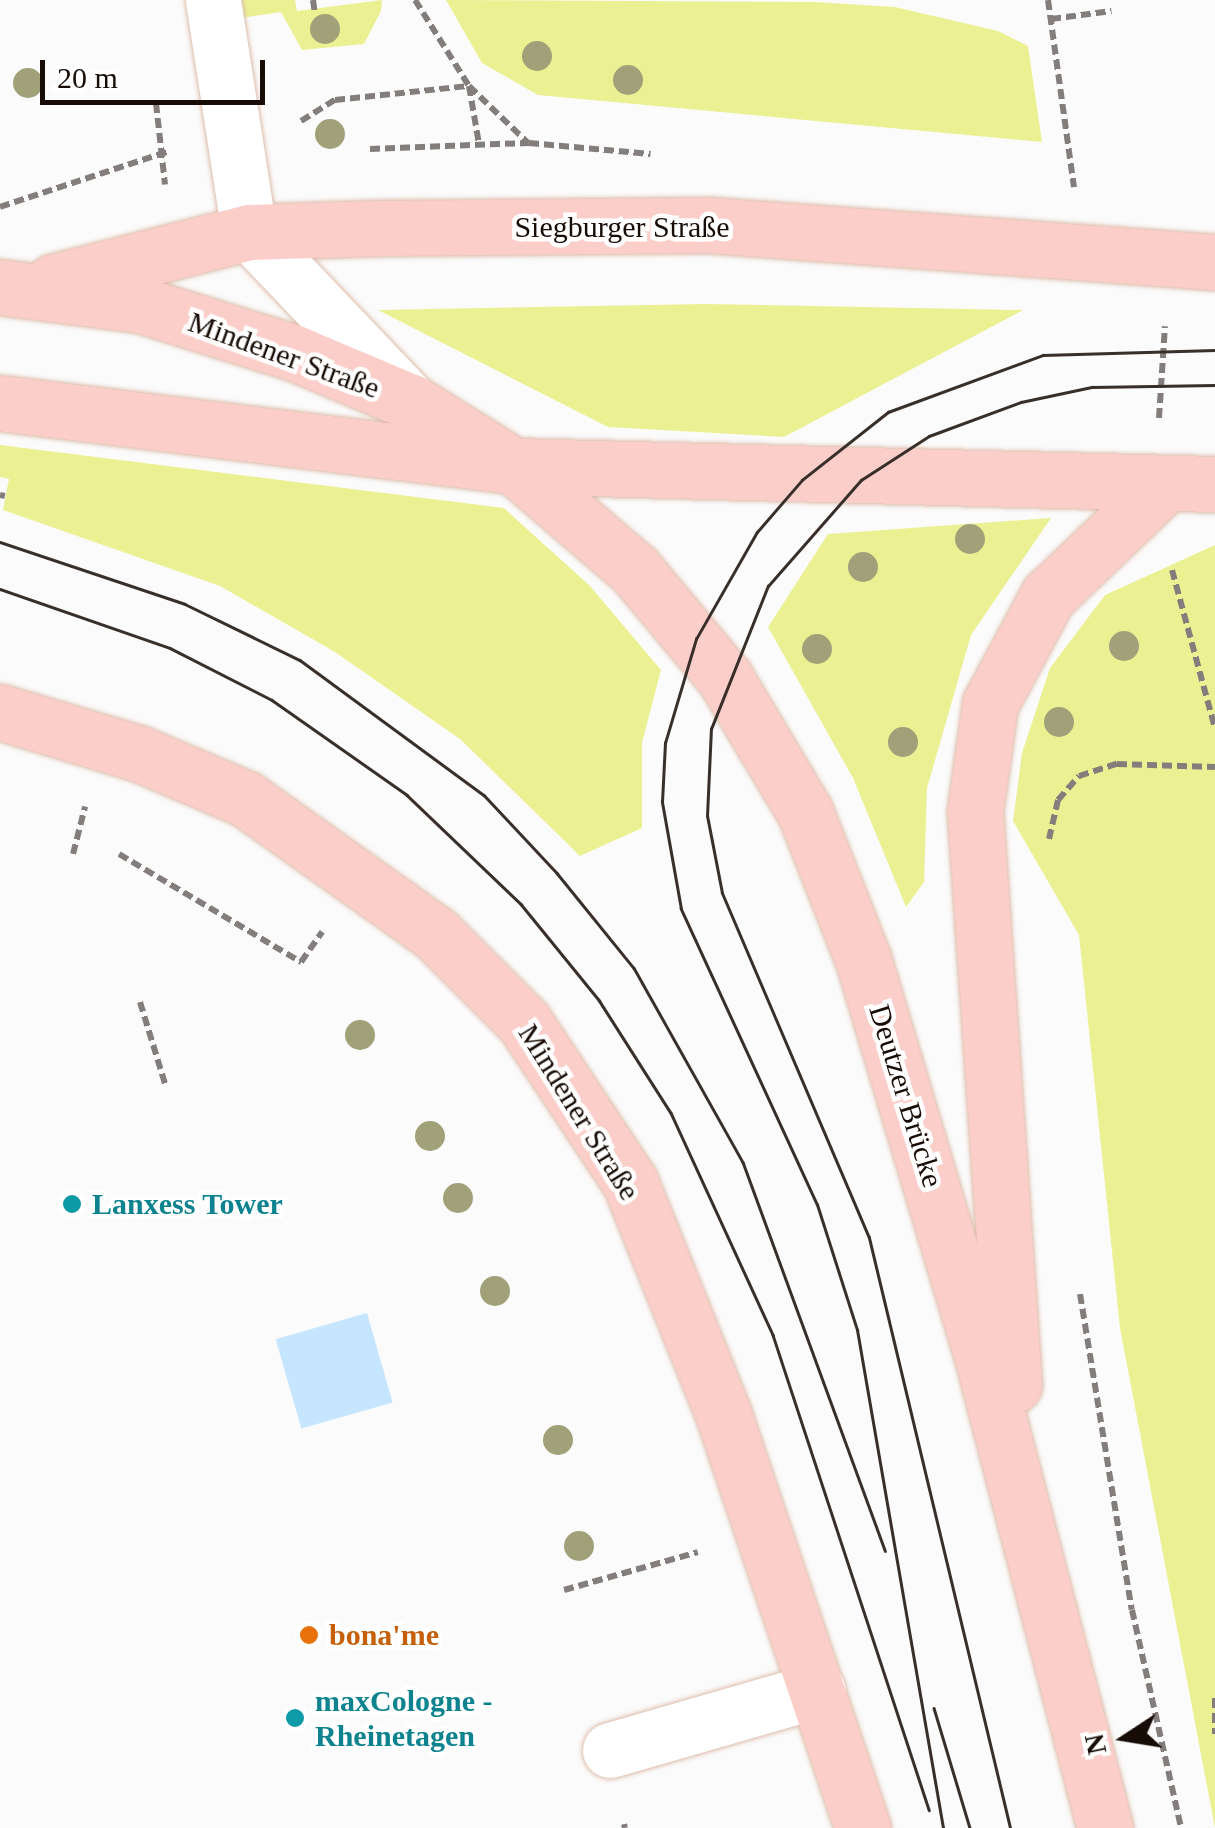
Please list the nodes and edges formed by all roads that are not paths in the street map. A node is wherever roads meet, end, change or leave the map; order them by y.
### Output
1 (214, 0) edge
2 (248, 232) junction
3 (1215, 262) edge
4 (18, 287) edge
5 (410, 402) junction
6 (0, 403) edge
7 (514, 466) junction
8 (1190, 485) edge
9 (0, 712) edge
10 (1025, 1524) junction
11 (814, 1679) junction
12 (610, 1750) dead end
13 (863, 1828) edge
14 (1105, 1828) edge

1 - 2 street
2 - 3 main road, Siegburger Straße
2 - 4 main road, Siegburger Straße
2 - 5 street
4 - 5 main road, Mindener Straße
5 - 7 main road, Mindener Straße
6 - 7 main road, Mindener Straße
7 - 8 main road
7 - 10 main road, Deutzer Brücke
8 - 10 main road
9 - 11 main road, Mindener Straße
10 - 14 main road, Deutzer Brücke
11 - 12 street
11 - 13 main road

